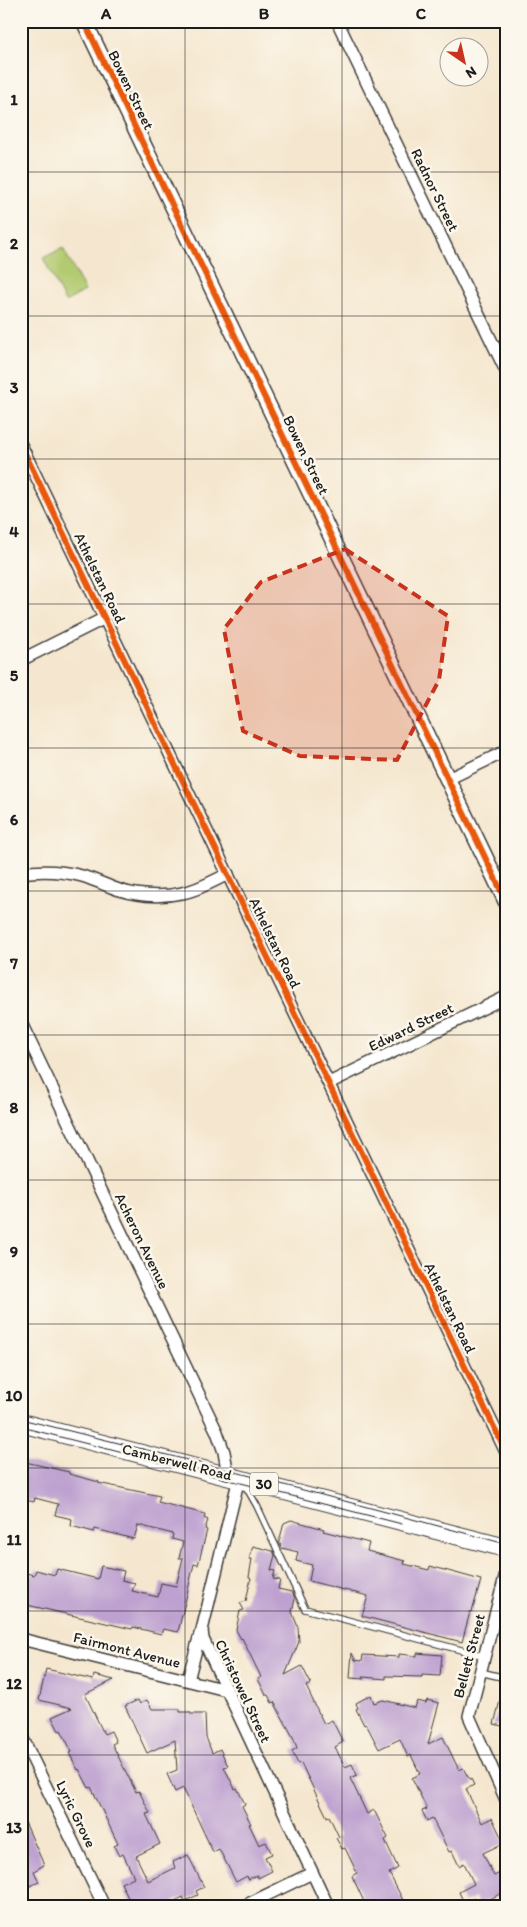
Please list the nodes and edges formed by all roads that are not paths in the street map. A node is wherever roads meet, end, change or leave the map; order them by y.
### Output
1 (84, 21) edge
2 (337, 21) edge
3 (506, 371) edge
4 (21, 445) edge
5 (105, 618) junction
6 (21, 660) edge
7 (506, 751) edge
8 (448, 779) junction
9 (21, 872) edge
10 (228, 874) junction
11 (506, 901) edge
12 (506, 997) edge
13 (21, 1023) edge
14 (329, 1084) junction
15 (21, 1423) edge
16 (506, 1452) edge
17 (236, 1477) junction
18 (506, 1548) edge
19 (506, 1573) edge
20 (202, 1630) junction
21 (21, 1639) edge
22 (484, 1656) junction
23 (480, 1672) junction
24 (506, 1678) edge
25 (188, 1680) junction
26 (226, 1690) junction
27 (21, 1735) edge
28 (503, 1788) edge
29 (506, 1800) edge
30 (312, 1873) junction
31 (104, 1906) edge
32 (244, 1906) edge
33 (328, 1906) edge

1 - 8 street, Bowen Street
2 - 3 street, Radnor Street
4 - 5 street, Athelstan Road
5 - 6 street
5 - 10 street, Athelstan Road
7 - 8 street
8 - 11 street, Bowen Street
9 - 10 street
10 - 14 street, Athelstan Road
12 - 14 street, Edward Street
13 - 17 street, Acheron Avenue
14 - 16 street, Athelstan Road
15 - 17 main road, Camberwell Road / 30
17 - 18 main road, Camberwell Road / 30
17 - 20 street, Christowel Street
17 - 22 lane
19 - 22 street, Bellett Street
20 - 25 street
20 - 26 street, Christowel Street
21 - 25 street, Fairmont Avenue
22 - 23 street, Bellett Street
23 - 24 lane
23 - 28 street, Bellett Street
25 - 26 street, Fairmont Avenue
26 - 30 street, Christowel Street
27 - 31 street, Lyric Grove
28 - 29 street, Bellett Street
30 - 32 street
30 - 33 street, Christowel Street

